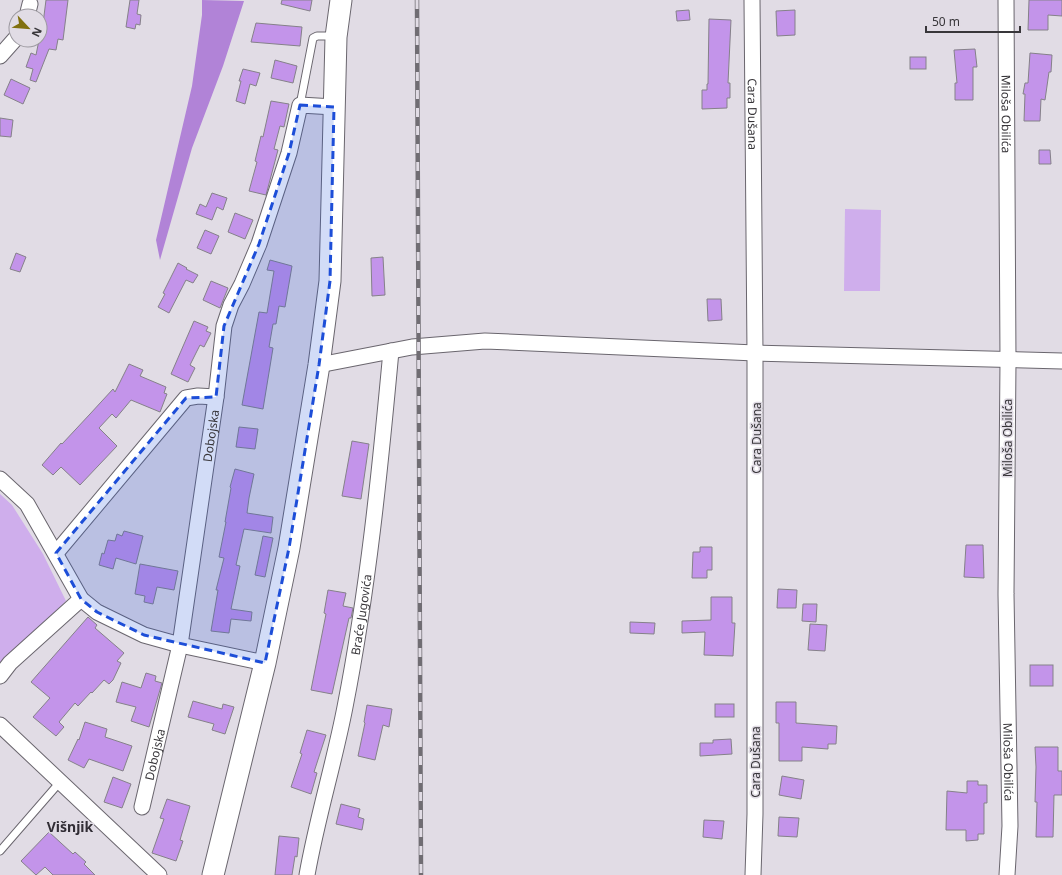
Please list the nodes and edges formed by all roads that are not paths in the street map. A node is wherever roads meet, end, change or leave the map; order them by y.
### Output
1 (341, 0) edge
2 (752, 0) edge
3 (1006, 0) edge
4 (336, 37) junction
5 (8, 47) edge
6 (0, 56) edge
7 (300, 105) junction
8 (334, 107) junction
9 (391, 351) junction
10 (756, 353) junction
11 (1008, 361) junction
12 (1062, 361) edge
13 (319, 365) junction
14 (216, 397) junction
15 (0, 479) edge
16 (56, 553) junction
17 (81, 599) junction
18 (180, 646) junction
19 (266, 663) junction
20 (0, 676) edge
21 (0, 725) edge
22 (60, 782) junction
23 (142, 807) dead end
24 (0, 851) edge
25 (159, 875) edge
26 (213, 875) edge
27 (307, 875) edge
28 (753, 875) edge
29 (1007, 875) edge

1 - 4 main road
2 - 10 street, Cara Dušana
3 - 11 street, Miloša Obilića
4 - 7 lane
4 - 8 main road
5 - 6 street
7 - 8 street
7 - 14 street, Dobojska
8 - 13 main road
9 - 10 street
9 - 13 street
9 - 27 street, Braće Jugovića
10 - 11 street
10 - 28 street, Cara Dušana
11 - 12 street
11 - 29 street, Miloša Obilića
13 - 19 main road
14 - 16 street
14 - 18 street, Dobojska
15 - 16 street
16 - 17 street
17 - 18 street
17 - 20 street
18 - 19 street
18 - 23 street, Dobojska
19 - 26 main road
21 - 22 street
22 - 24 lane
22 - 25 street

